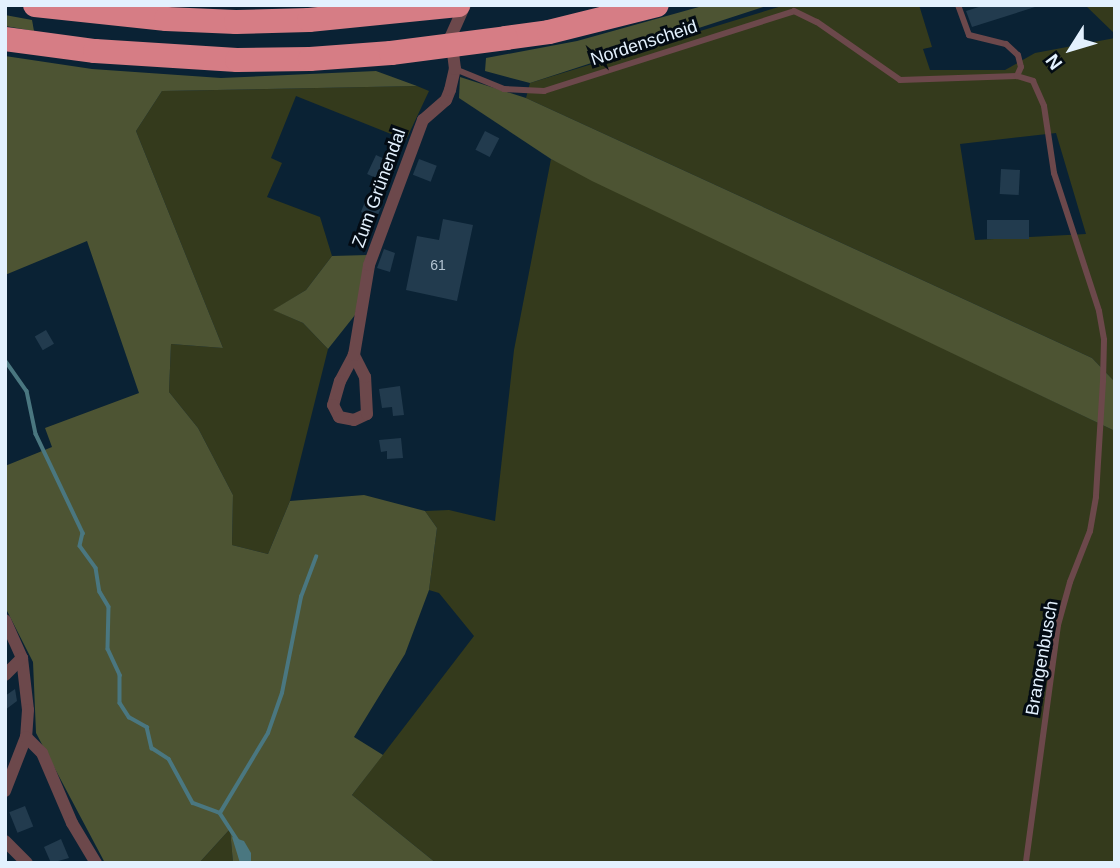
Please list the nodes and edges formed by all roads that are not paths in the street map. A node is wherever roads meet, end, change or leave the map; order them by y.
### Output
1 (35, 5) edge
2 (458, 5) edge
3 (465, 5) edge
4 (657, 5) edge
5 (958, 5) edge
6 (5, 39) edge
7 (455, 69) junction
8 (1017, 76) junction
9 (354, 355) junction
10 (1103, 381) joint
11 (5, 620) edge
12 (22, 658) junction
13 (5, 675) edge
14 (26, 737) junction
15 (5, 791) edge
16 (5, 841) edge
17 (27, 863) edge
18 (96, 863) edge
19 (1026, 863) edge

1 - 2 highway
3 - 7 street, Zum Grünendal
4 - 6 highway, bridge
5 - 8 lane
7 - 8 lane, Nordenscheid
7 - 9 street, Zum Grünendal
8 - 10 lane, Nordenscheid
9 - 9 street, Zum Grünendal
10 - 19 lane, Brangenbusch
11 - 12 street
12 - 13 street
12 - 14 street
14 - 15 street
14 - 18 street
16 - 17 street

